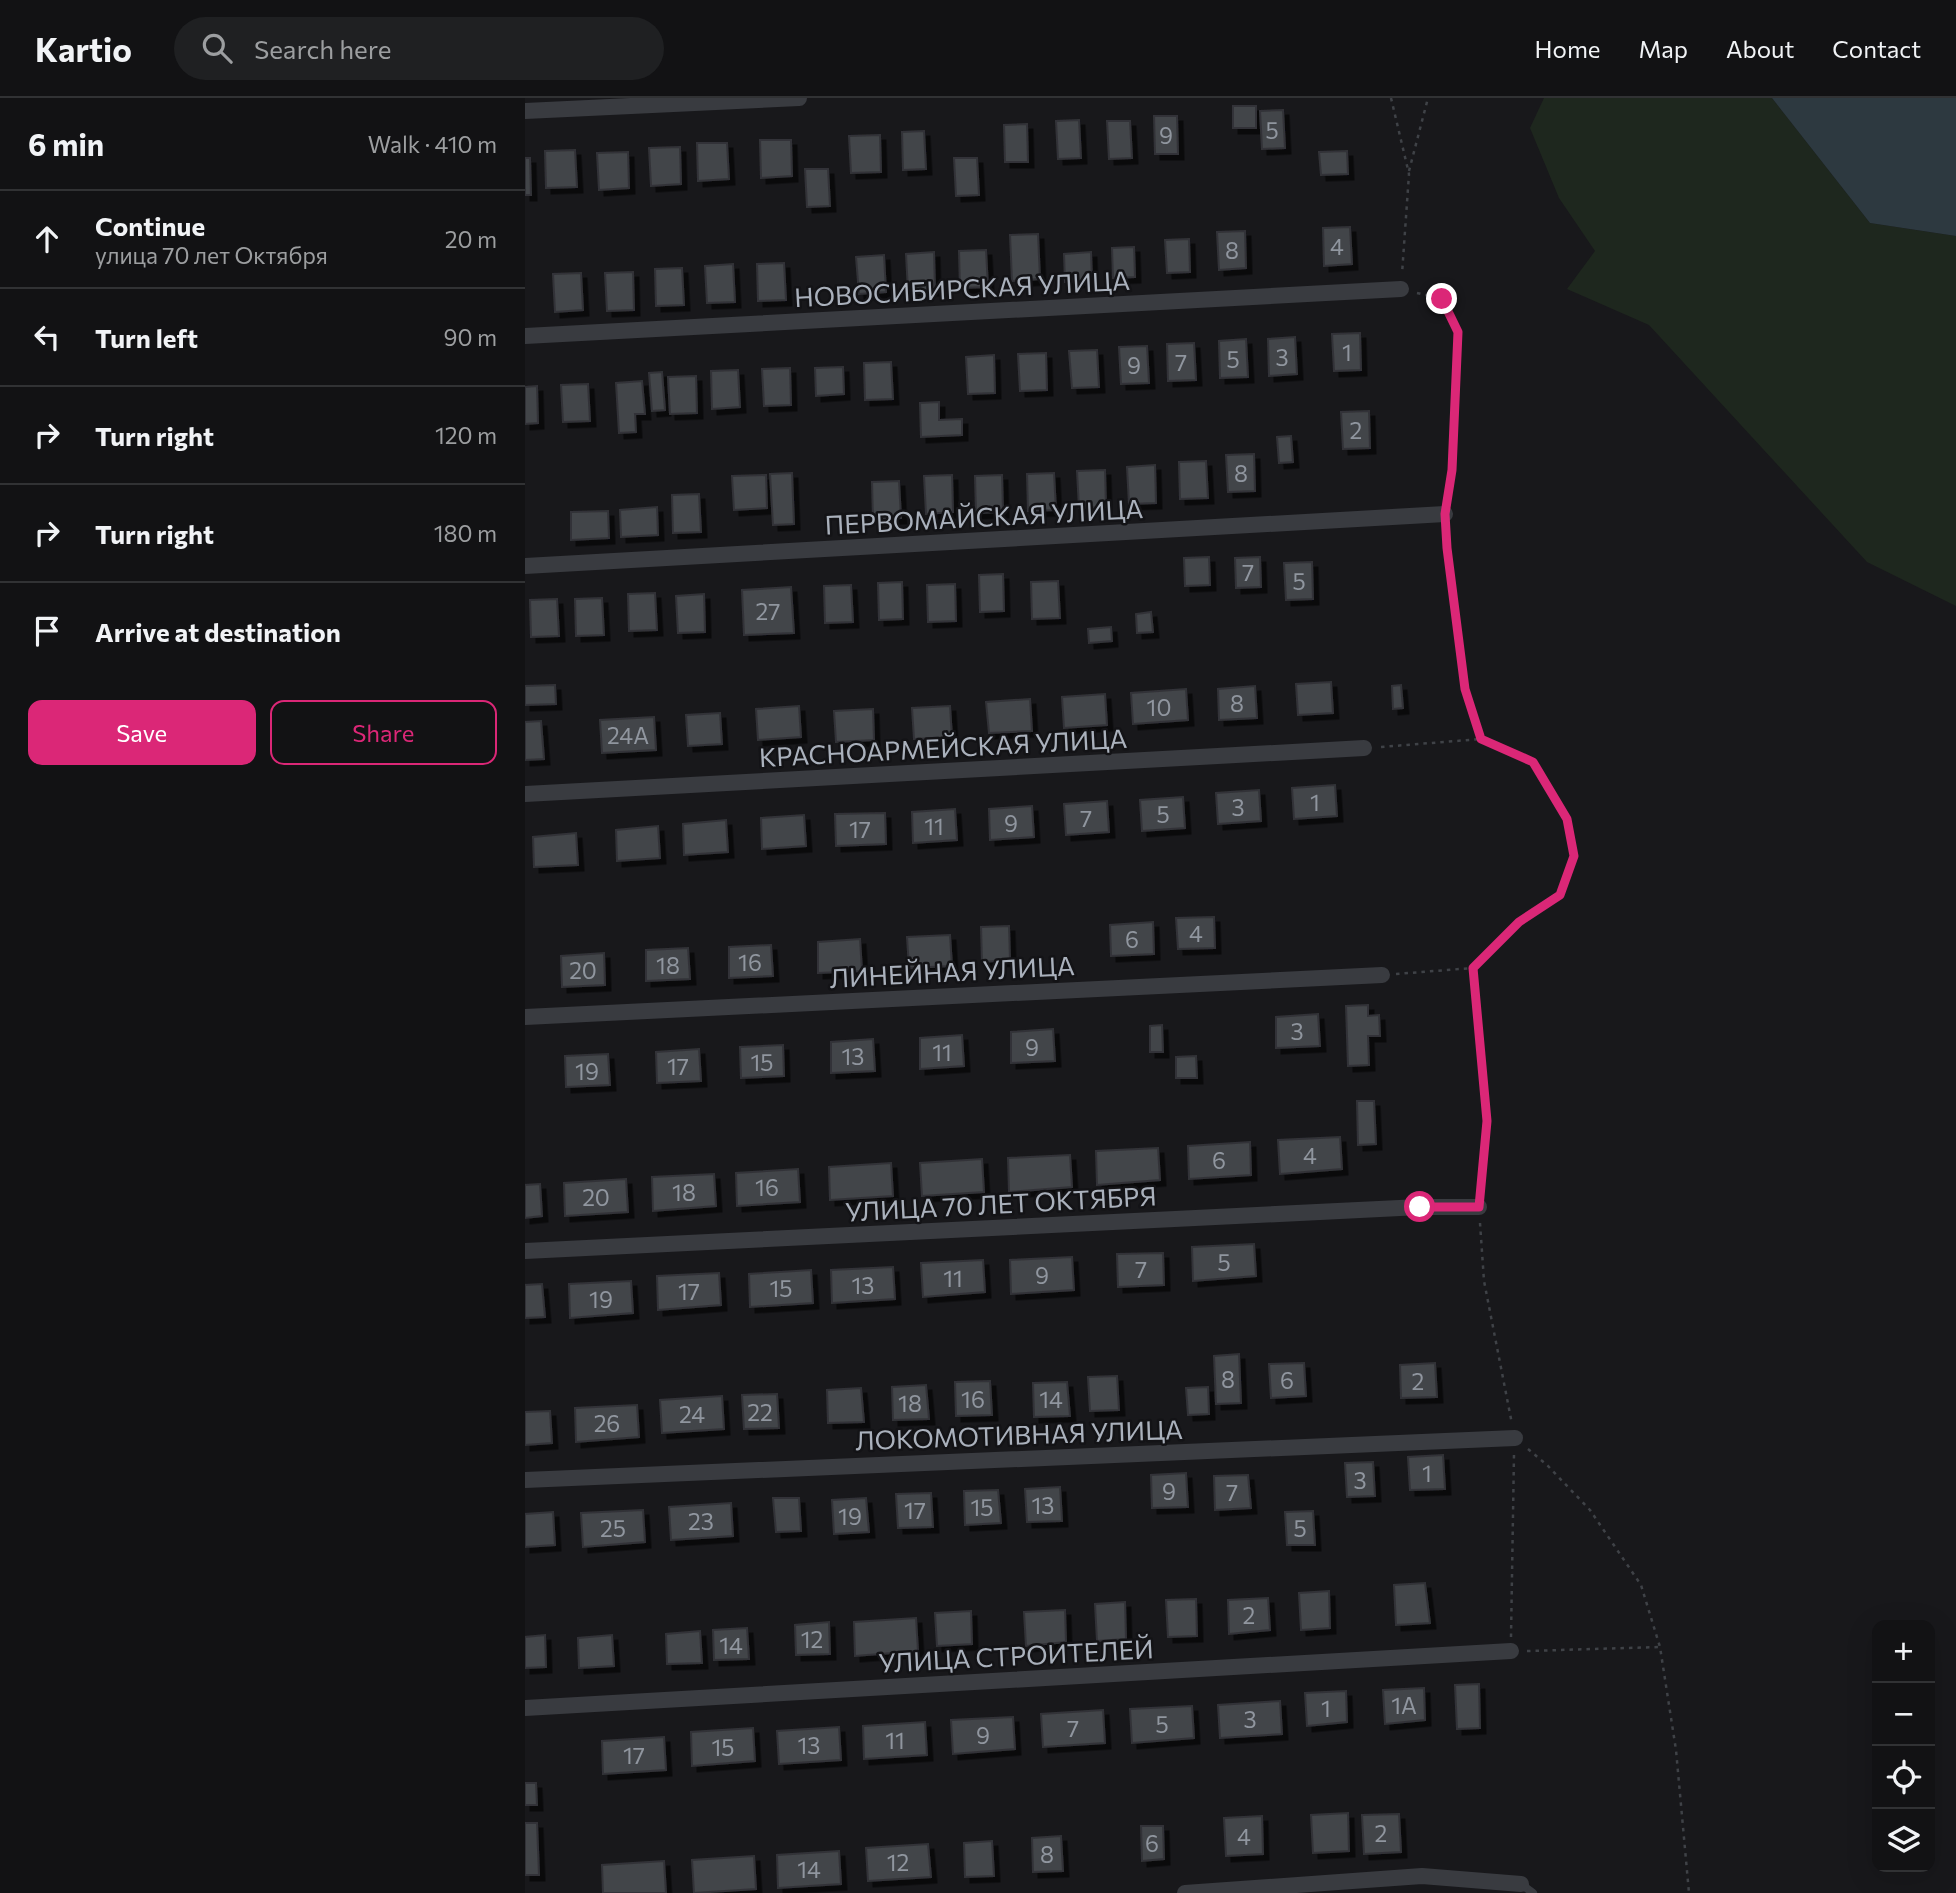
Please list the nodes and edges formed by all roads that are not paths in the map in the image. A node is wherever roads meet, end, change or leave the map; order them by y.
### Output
1 (799, 98) edge
2 (525, 111) edge
3 (1401, 289) road end
4 (525, 336) edge
5 (1445, 514) road end
6 (525, 566) edge
7 (1364, 748) road end
8 (525, 794) edge
9 (1382, 975) road end
10 (525, 1017) edge
11 (1479, 1207) road end
12 (525, 1251) edge
13 (1515, 1438) road end
14 (525, 1480) edge
15 (1511, 1651) road end
16 (525, 1707) edge
17 (1527, 1888) edge
18 (1185, 1893) edge

1 - 2 street
3 - 4 street, НОВОСИБИРСКАЯ УЛИЦА
5 - 6 street, ПЕРВОМАЙСКАЯ УЛИЦА
7 - 8 street, КРАСНОАРМЕЙСКАЯ УЛИЦА
9 - 10 street, ЛИНЕЙНАЯ УЛИЦА
11 - 12 street, УЛИЦА 70 ЛЕТ ОКТЯБРЯ
13 - 14 street, ЛОКОМОТИВНАЯ УЛИЦА
15 - 16 street, УЛИЦА СТРОИТЕЛЕЙ
17 - 18 street

